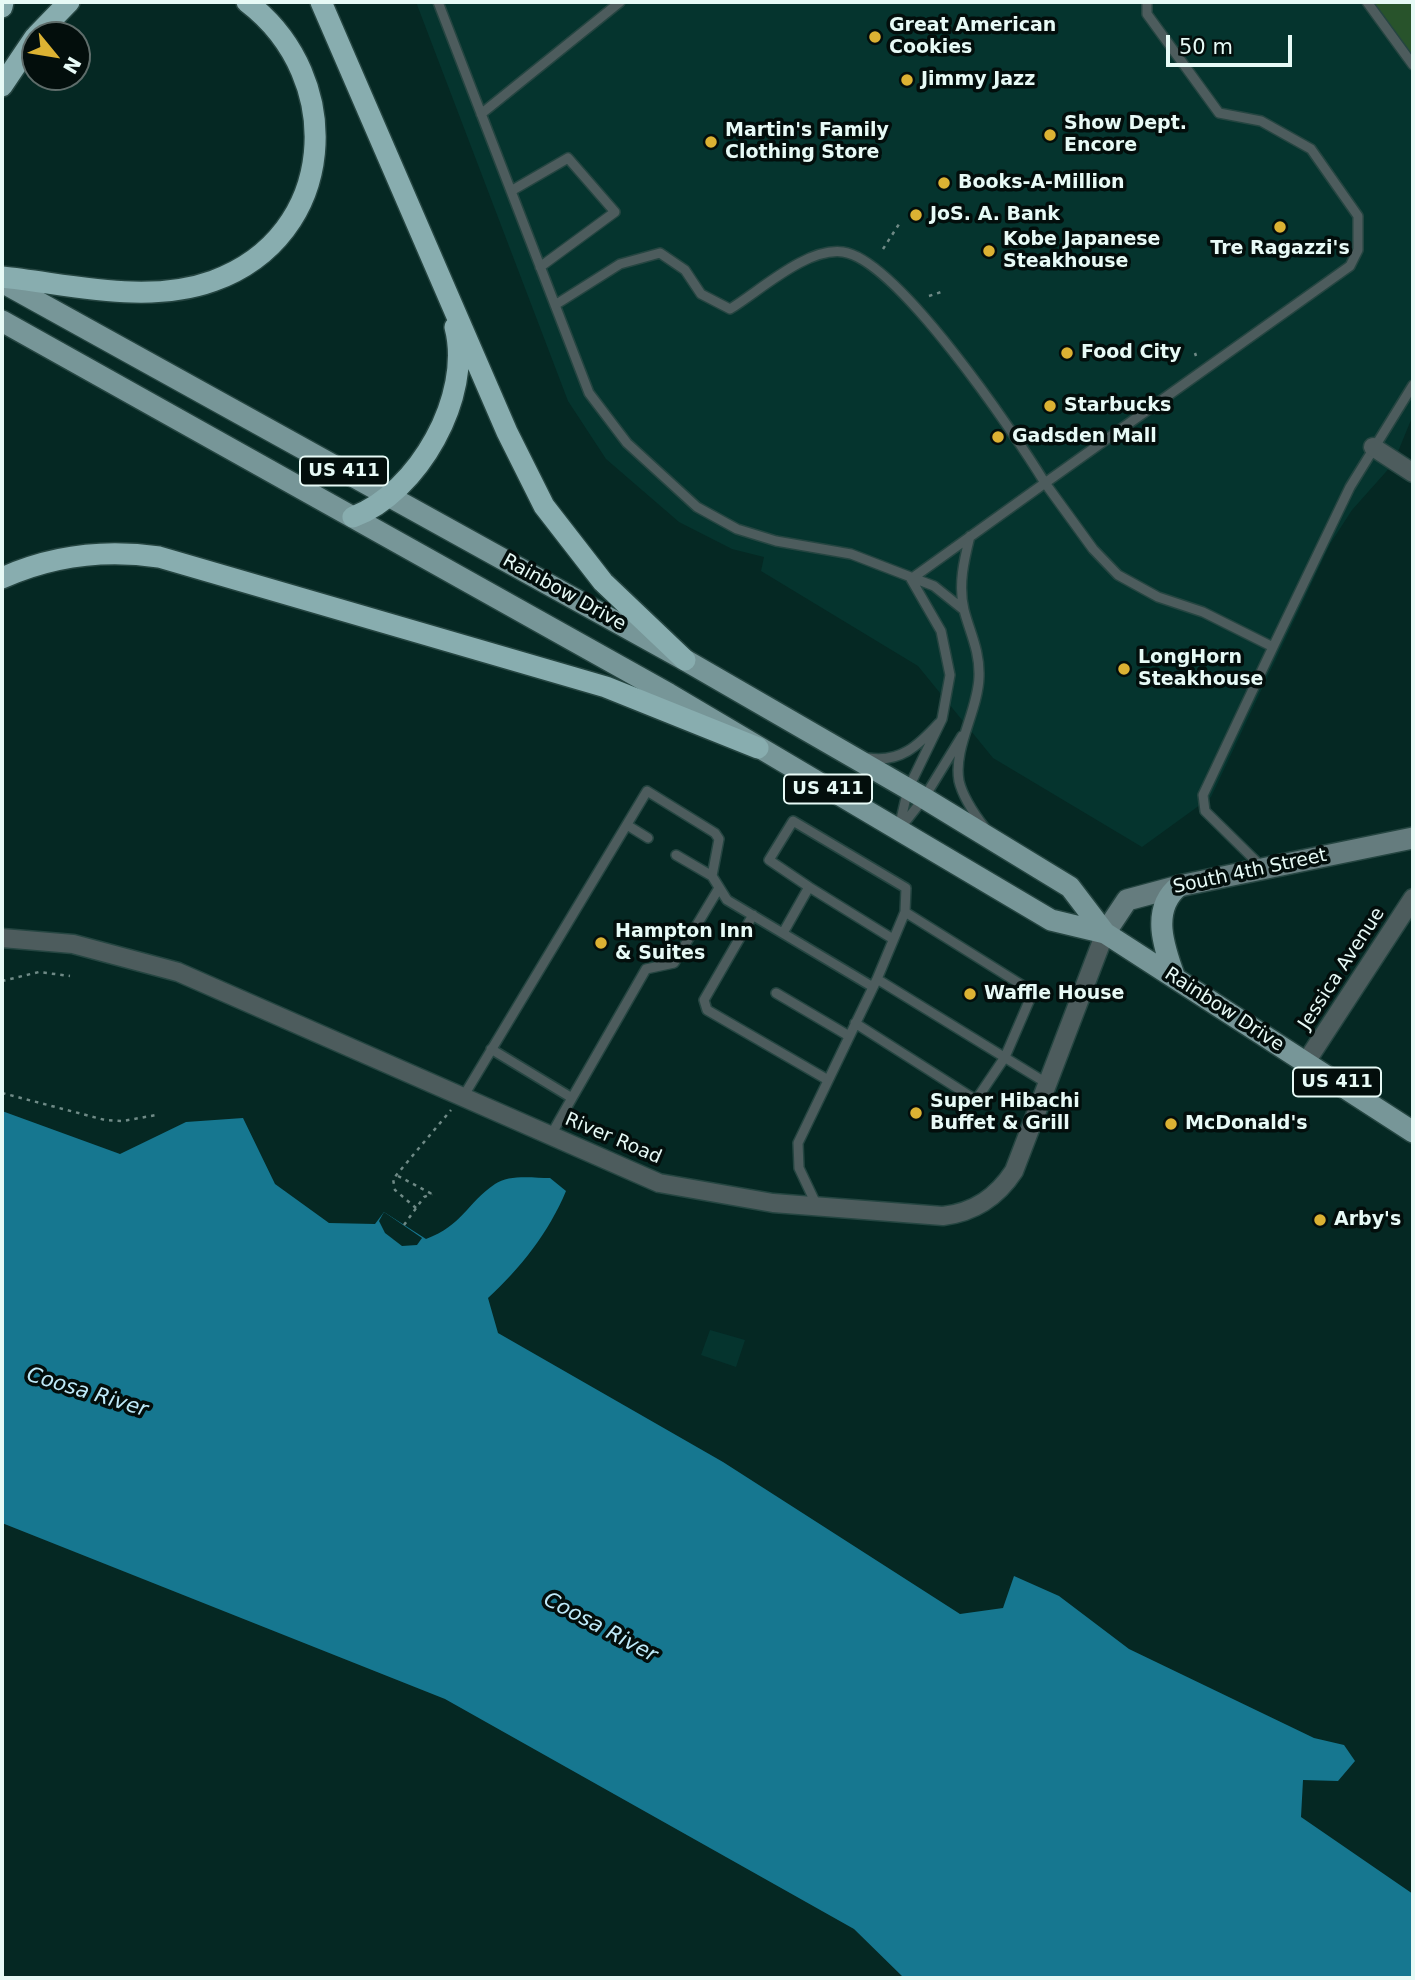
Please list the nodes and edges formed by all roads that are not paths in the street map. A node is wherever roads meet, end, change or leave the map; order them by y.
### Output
1 (69, 2) edge
2 (247, 2) edge
3 (321, 2) edge
4 (438, 2) edge
5 (621, 2) edge
6 (1147, 2) edge
7 (1367, 2) edge
8 (51, 21) edge
9 (21, 58) edge
10 (1413, 65) edge
11 (2, 86) edge
12 (481, 114) junction
13 (511, 191) junction
14 (540, 267) junction
15 (2, 279) edge
16 (445, 288) junction
17 (555, 305) junction
18 (2, 321) edge
19 (1413, 384) edge
20 (1373, 447) junction
21 (1413, 473) edge
22 (1045, 483) junction
23 (390, 497) junction
24 (353, 517) junction
25 (970, 536) junction
26 (2, 578) edge
27 (911, 579) junction
28 (964, 610) junction
29 (1273, 646) junction
30 (685, 660) junction
31 (942, 719) junction
32 (964, 732) junction
33 (758, 748) junction
34 (844, 752) junction
35 (916, 794) junction
36 (627, 825) junction
37 (899, 830) junction
38 (648, 838) dead end
39 (1413, 838) edge
40 (991, 839) junction
41 (676, 855) dead end
42 (1264, 869) junction
43 (712, 876) junction
44 (1179, 886) junction
45 (809, 887) junction
46 (719, 888) junction
47 (1413, 898) edge
48 (905, 912) junction
49 (753, 915) junction
50 (783, 933) junction
51 (1105, 933) junction
52 (2, 938) edge
53 (893, 939) junction
54 (1175, 978) junction
55 (875, 983) junction
56 (776, 993) dead end
57 (855, 1023) junction
58 (849, 1036) junction
59 (491, 1049) junction
60 (1005, 1057) junction
61 (1306, 1062) junction
62 (828, 1080) junction
63 (1048, 1084) junction
64 (463, 1097) junction
65 (572, 1098) junction
66 (1413, 1132) edge
67 (551, 1135) junction
68 (818, 1207) junction

1 - 8 highway
2 - 15 highway
3 - 16 highway
4 - 12 lane
5 - 12 lane
6 - 22 lane
7 - 10 lane
9 - 11 highway
12 - 13 lane
13 - 14 lane
13 - 14 lane
14 - 17 lane
15 - 23 main road, Rainbow Drive / US 411
16 - 23 highway
16 - 30 highway
17 - 22 lane
17 - 27 lane
18 - 24 main road, Rainbow Drive / US 411
19 - 20 lane
20 - 21 street
20 - 29 lane
22 - 25 lane
22 - 29 lane
23 - 24 highway
23 - 30 main road, Rainbow Drive / US 411
24 - 33 main road, Rainbow Drive / US 411
25 - 27 lane
25 - 28 lane
26 - 33 highway
27 - 28 lane
27 - 31 lane
28 - 32 lane
29 - 42 lane
30 - 34 main road, Rainbow Drive / US 411
31 - 34 lane
31 - 35 lane
32 - 35 lane
32 - 40 lane
33 - 37 main road, Rainbow Drive / US 411
34 - 35 main road, Rainbow Drive / US 411
35 - 37 lane
35 - 37 lane
35 - 40 main road, Rainbow Drive / US 411
36 - 38 lane
36 - 43 lane
36 - 59 lane
37 - 51 main road, Rainbow Drive / US 411
39 - 42 street, South 4th Street
40 - 51 main road, Rainbow Drive / US 411
41 - 43 lane
42 - 44 street, South 4th Street
43 - 46 lane
44 - 51 street, South 4th Street
44 - 54 main road
45 - 48 lane
45 - 50 lane
45 - 53 lane
46 - 49 lane
46 - 65 lane
47 - 61 street, Jessica Avenue
48 - 53 lane
48 - 60 lane
49 - 50 lane
49 - 62 lane
50 - 55 lane
51 - 54 main road, Rainbow Drive / US 411
51 - 63 street, River Road
52 - 64 street, River Road
53 - 55 lane
54 - 61 main road, Rainbow Drive / US 411
55 - 57 lane
55 - 60 lane
56 - 58 lane
57 - 58 lane
57 - 60 lane
58 - 62 lane
59 - 64 lane
59 - 65 lane
60 - 63 lane
61 - 66 main road, Rainbow Drive / US 411
62 - 68 lane
63 - 68 street, River Road
64 - 67 street, River Road
65 - 67 lane
67 - 68 street, River Road

